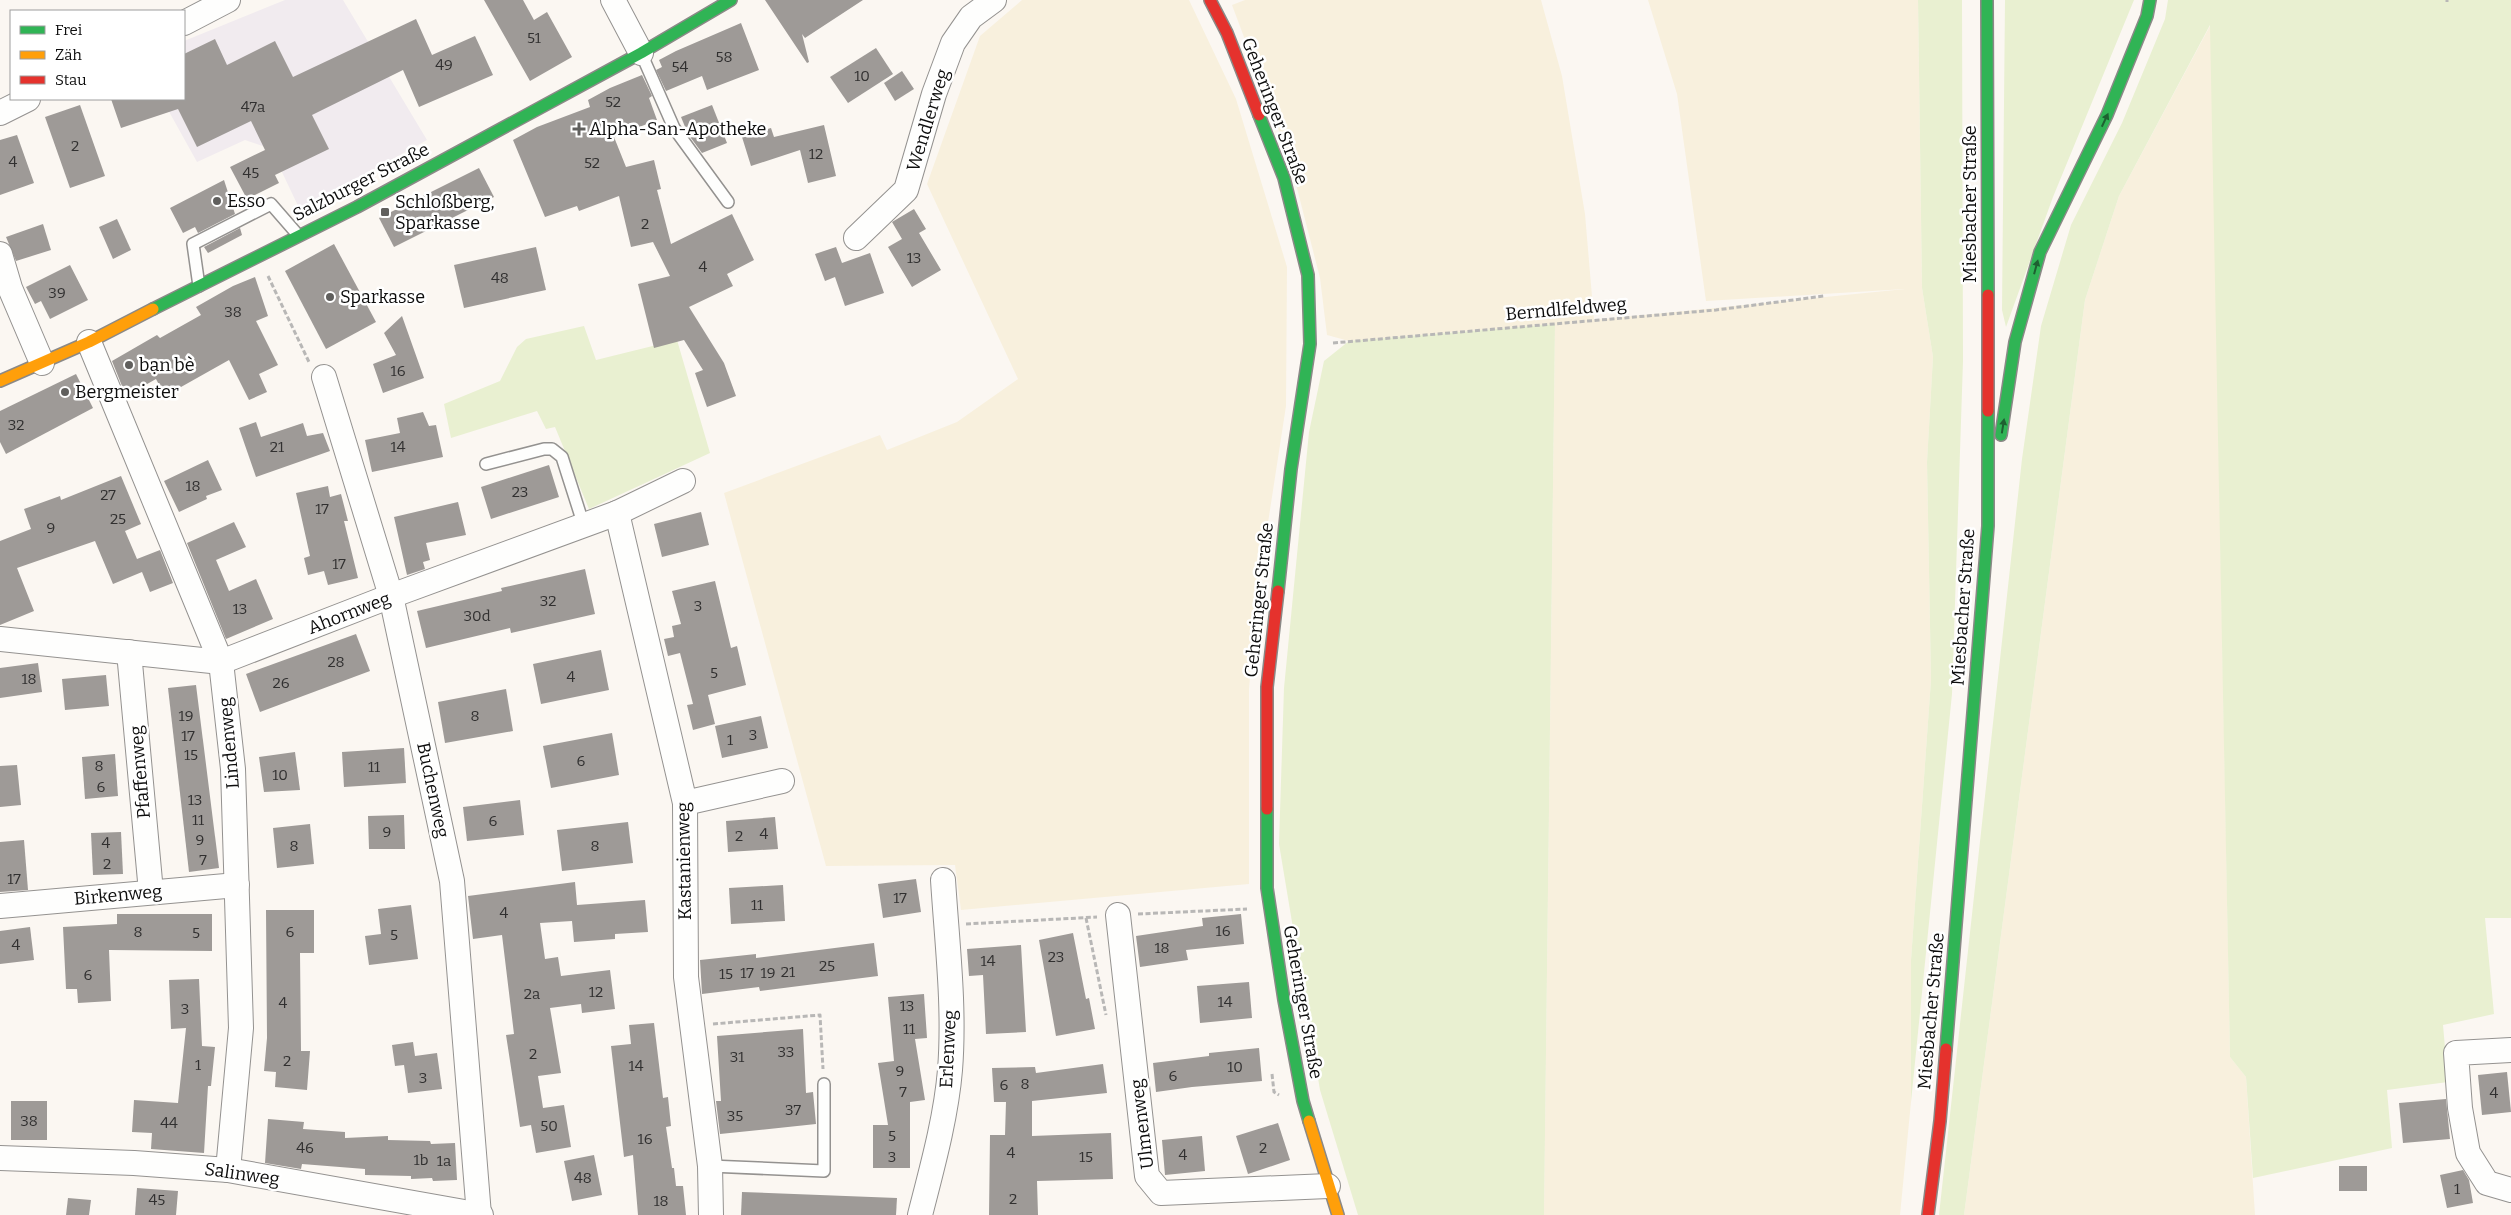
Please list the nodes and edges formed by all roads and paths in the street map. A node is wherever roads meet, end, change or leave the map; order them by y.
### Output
1 (228, 0) edge
2 (612, 0) edge
3 (730, 0) edge
4 (994, 0) edge
5 (1210, 0) edge
6 (1987, 0) edge
7 (2150, 0) edge
8 (185, 22) edge
9 (641, 53) junction
10 (26, 100) edge
11 (0, 113) edge
12 (728, 202) dead end
13 (298, 235) junction
14 (856, 238) dead end
15 (0, 254) edge
16 (258, 255) junction
17 (198, 286) junction
18 (1824, 296) dead end
19 (89, 342) junction
20 (1310, 344) junction
21 (42, 363) junction
22 (324, 377) joint
23 (0, 381) edge
24 (486, 464) dead end
25 (683, 481) dead end
26 (618, 513) junction
27 (584, 526) junction
28 (1988, 526) junction
29 (391, 596) junction
30 (0, 639) edge
31 (129, 652) junction
32 (222, 662) junction
33 (782, 780) dead end
34 (685, 803) junction
35 (944, 880) dead end
36 (237, 885) junction
37 (151, 892) junction
38 (0, 906) edge
39 (1118, 915) dead end
40 (692, 1026) junction
41 (2511, 1050) edge
42 (824, 1084) joint
43 (0, 1158) edge
44 (710, 1166) junction
45 (228, 1170) junction
46 (1328, 1186) junction
47 (2511, 1190) edge
48 (479, 1215) edge
49 (711, 1215) edge
50 (920, 1215) edge
51 (1338, 1215) edge
52 (1928, 1215) edge

1 - 8 street
2 - 9 street
3 - 9 main road, Salzburger Straße
4 - 14 street, Wendlerweg
5 - 20 main road, Geheringer Straße
6 - 28 main road, Miesbacher Straße
28 -> 7 main road
9 - 12 lane
9 - 13 main road, Salzburger Straße
10 - 11 street
13 - 16 main road, Salzburger Straße
13 - 17 lane
15 - 21 street
16 - 17 main road, Salzburger Straße
16 - 22 path
17 - 19 main road, Salzburger Straße
18 - 20 path, Berndlfeldweg
19 - 21 main road, Salzburger Straße
19 - 32 street, Lindenweg
20 - 46 main road, Geheringer Straße
21 - 23 main road, Salzburger Straße
22 - 29 street, Buchenweg
24 - 27 lane
25 - 26 street, Ahornweg
26 - 27 street, Ahornweg
26 - 34 street, Kastanienweg
27 - 29 street, Ahornweg
28 - 52 main road, Miesbacher Straße
29 - 32 street, Ahornweg
29 - 48 street, Buchenweg
30 - 31 street, Ahornweg
31 - 32 street, Ahornweg
31 - 37 street, Pfaffenweg
32 - 36 street, Lindenweg
33 - 34 street
34 - 40 street, Kastanienweg
35 - 50 street, Erlenweg
36 - 37 street, Birkenweg
36 - 45 street, Lindenweg
37 - 38 street, Birkenweg
39 - 46 street, Ulmenweg
40 - 42 path
40 - 44 street, Kastanienweg
41 - 47 street
42 - 44 lane
43 - 45 street, Salinweg
44 - 49 street, Kastanienweg
45 - 48 street, Salinweg
46 - 51 main road, Geheringer Straße

